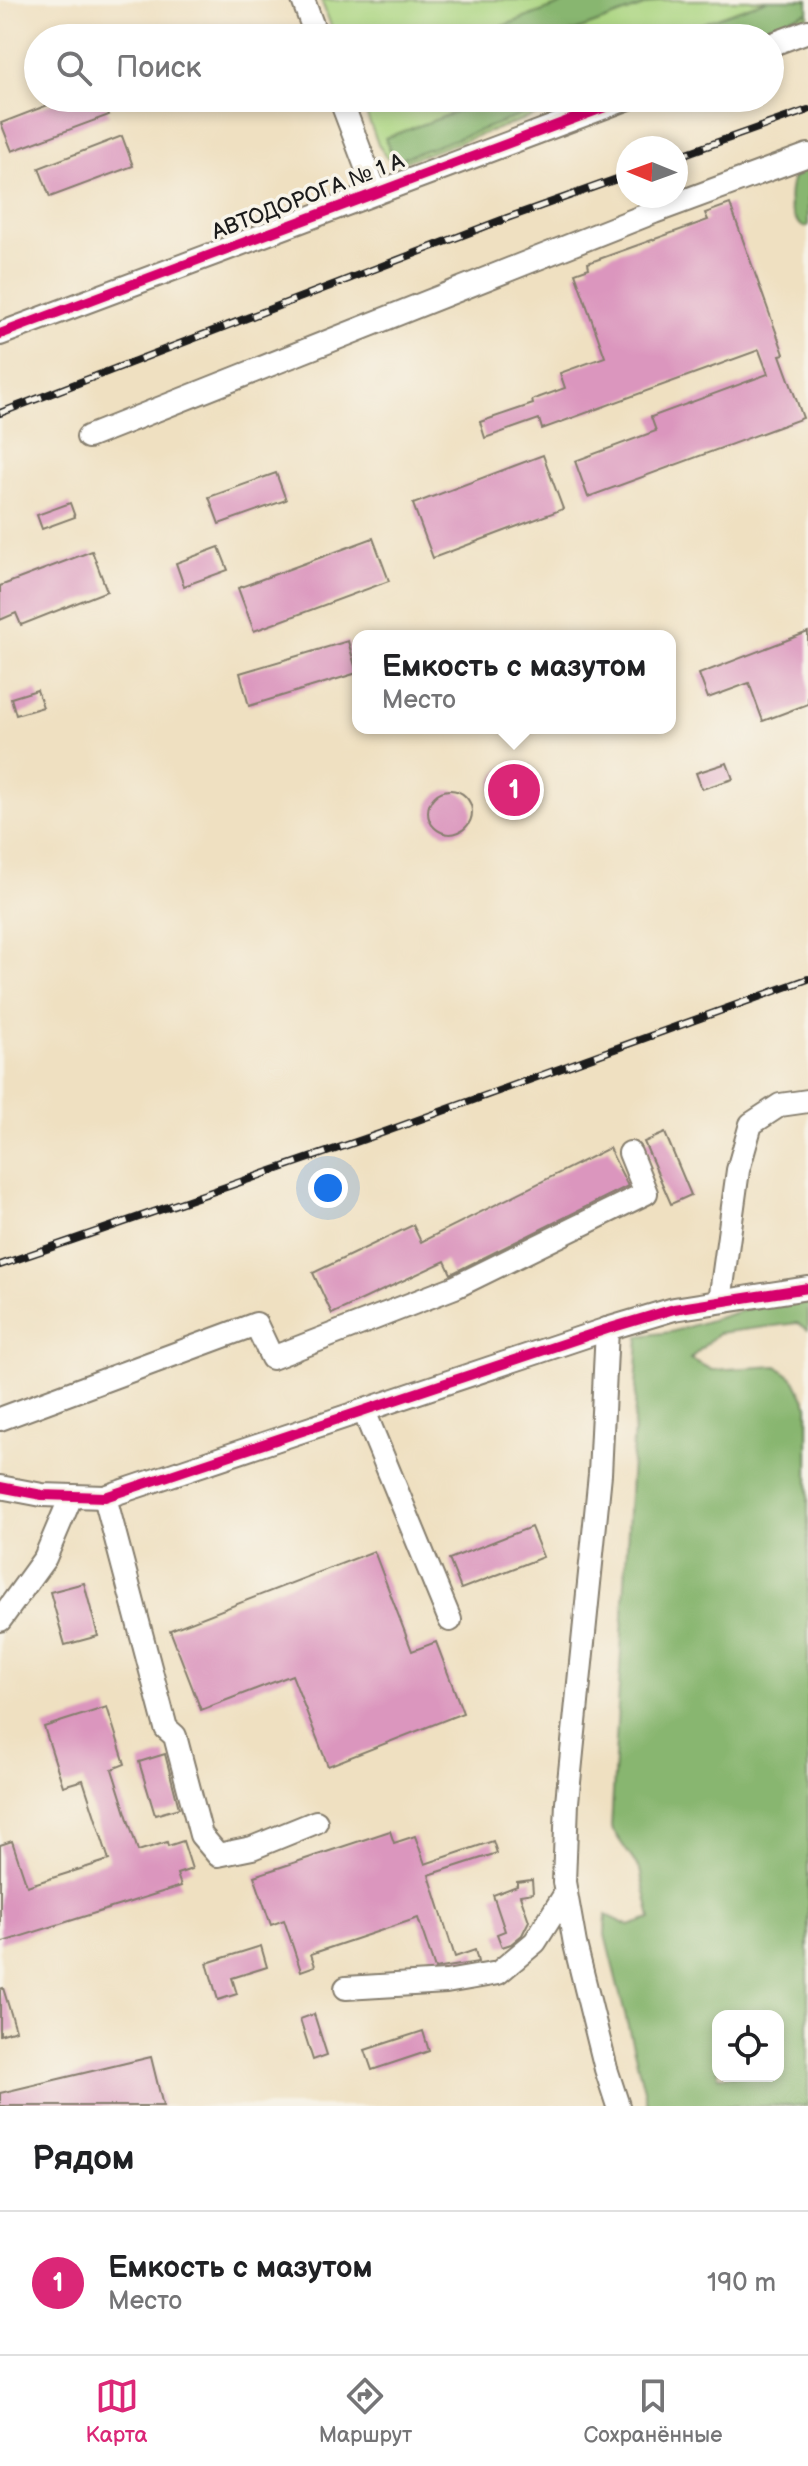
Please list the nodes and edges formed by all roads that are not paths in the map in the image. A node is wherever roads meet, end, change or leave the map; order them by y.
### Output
1 (303, 0) edge
2 (312, 24) edge
3 (808, 31) edge
4 (784, 40) edge
5 (345, 112) edge
6 (592, 112) edge
7 (808, 155) edge
8 (376, 193) junction
9 (0, 334) edge
10 (88, 437) dead end
11 (808, 1087) edge
12 (808, 1101) edge
13 (780, 1105) junction
14 (630, 1153) dead end
15 (808, 1288) edge
16 (720, 1301) junction
17 (607, 1329) junction
18 (364, 1411) junction
19 (0, 1419) edge
20 (0, 1487) edge
21 (71, 1497) junction
22 (105, 1497) junction
23 (0, 1620) edge
24 (450, 1620) dead end
25 (316, 1822) dead end
26 (566, 1893) junction
27 (346, 1988) dead end
28 (618, 2106) edge

1 - 2 street
3 - 4 street
5 - 8 street
6 - 8 street, АВТОДОРОГА № 1 А
7 - 10 street
8 - 9 street, АВТОДОРОГА № 1 А
11 - 13 street
12 - 13 street
13 - 16 street
14 - 19 street
15 - 16 street
16 - 17 street
17 - 18 street
17 - 26 street
18 - 22 street
18 - 24 street
20 - 21 street
21 - 22 street
21 - 23 street
22 - 25 street
26 - 27 street
26 - 28 street

